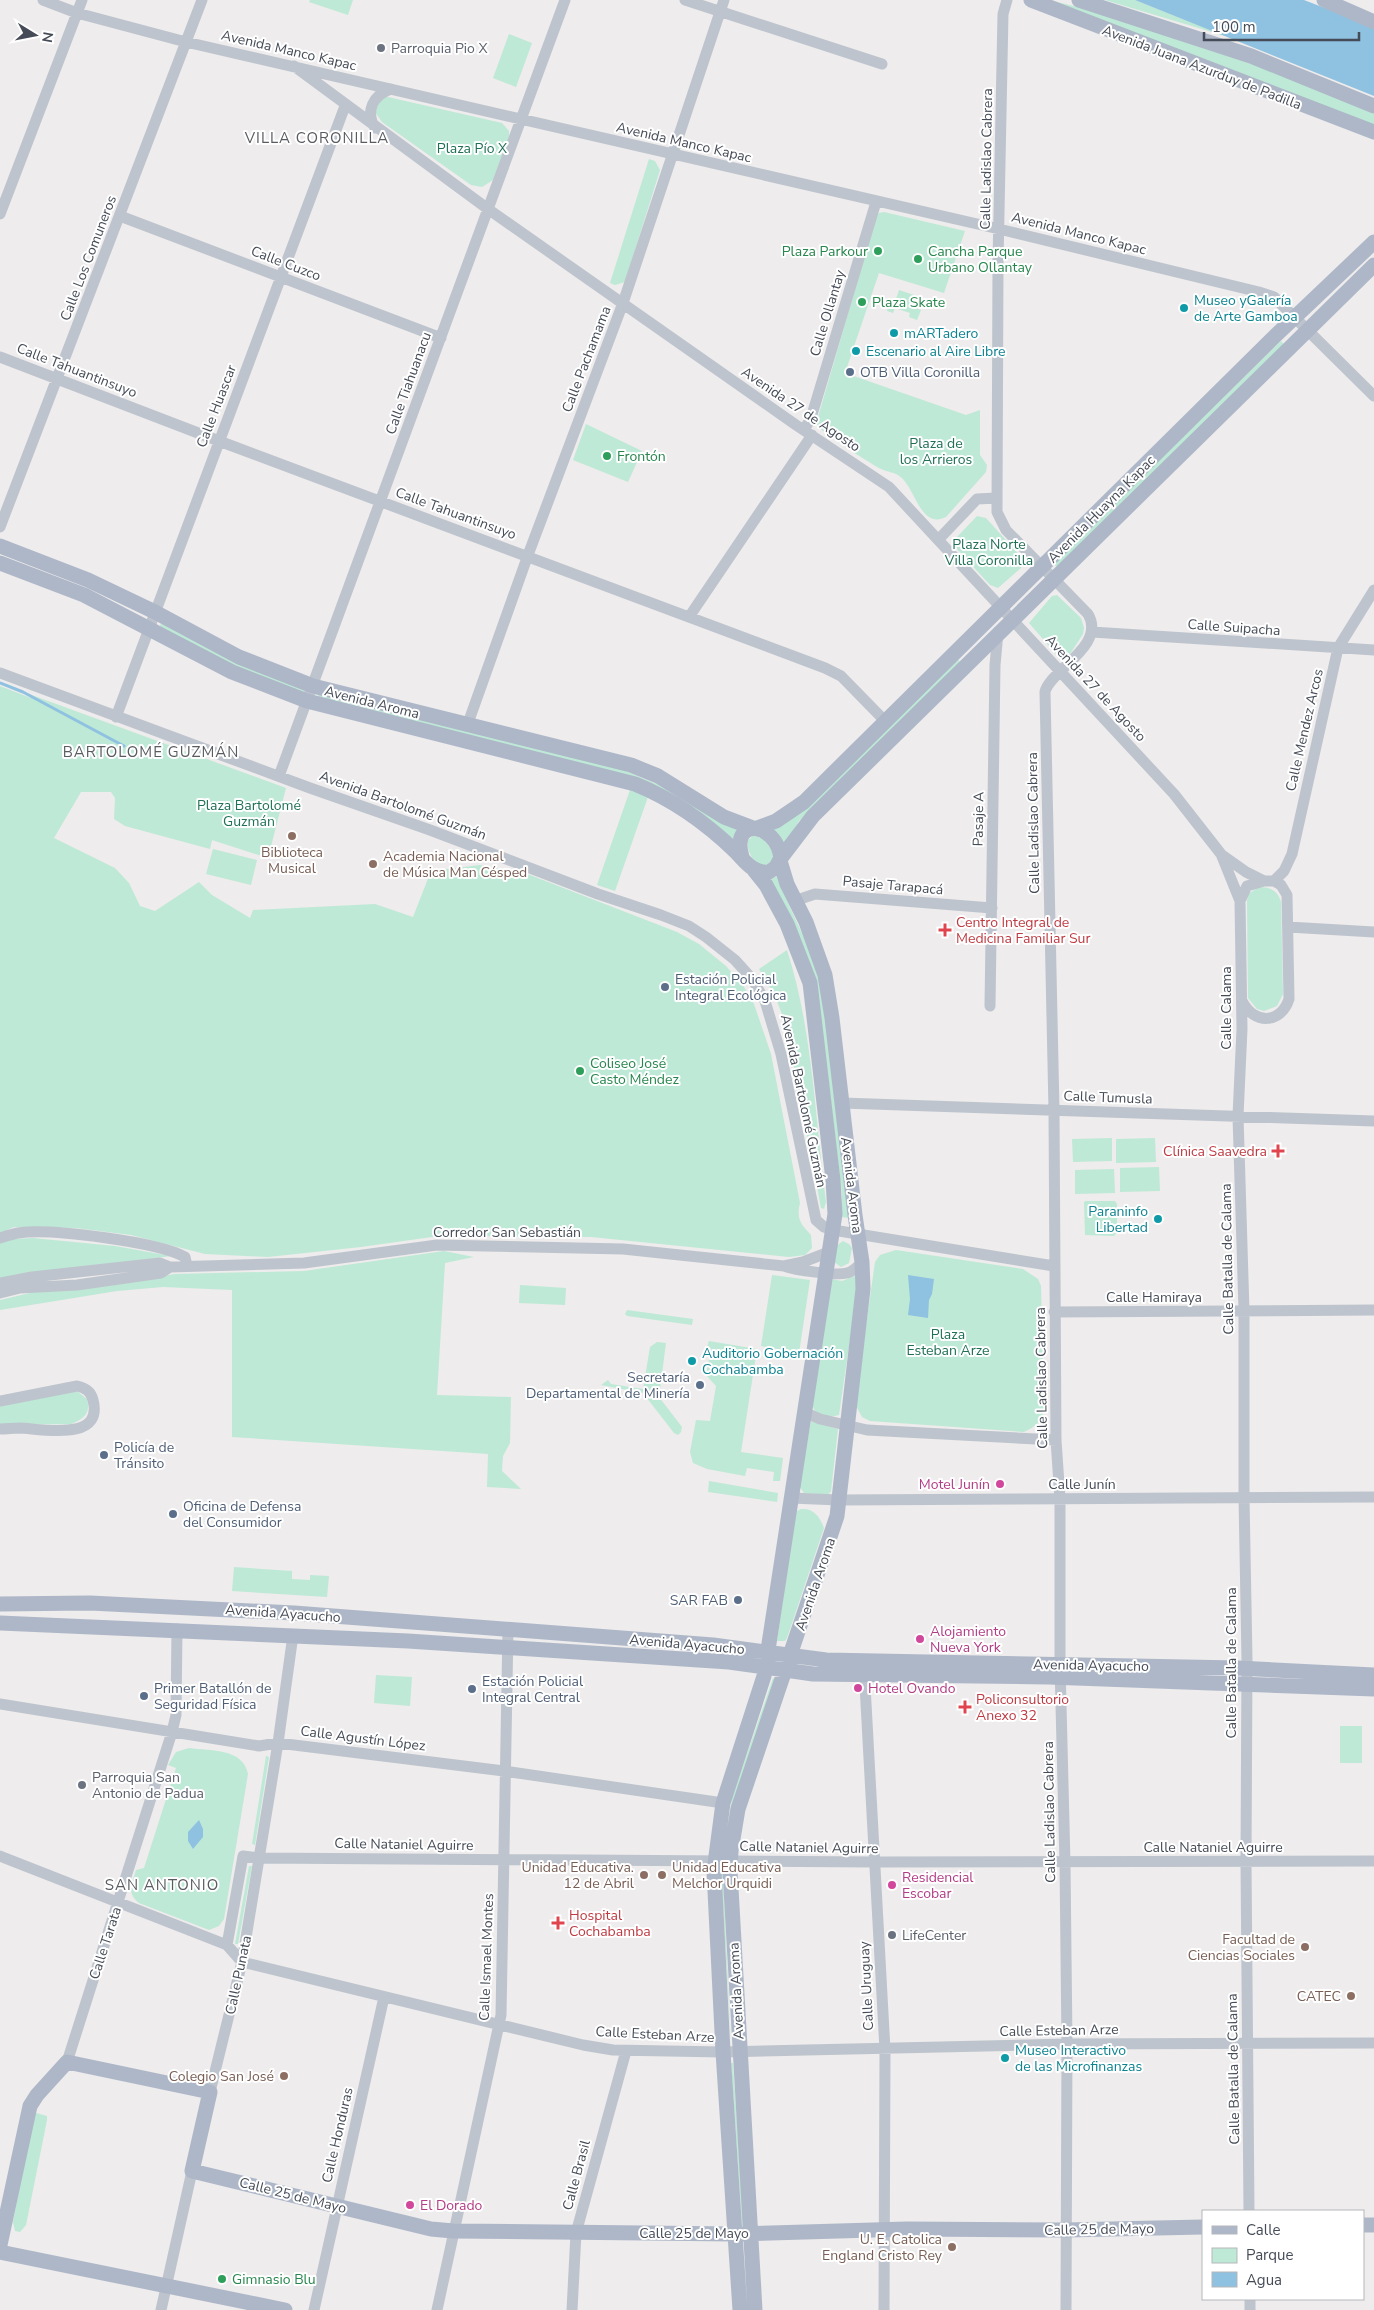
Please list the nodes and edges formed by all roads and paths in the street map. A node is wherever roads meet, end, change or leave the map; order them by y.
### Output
1 (43, 0) edge
2 (82, 0) edge
3 (202, 0) edge
4 (565, 0) edge
5 (685, 0) edge
6 (724, 0) edge
7 (1007, 0) edge
8 (1031, 0) edge
9 (1079, 0) edge
10 (1324, 0) edge
11 (1349, 0) edge
12 (720, 12) junction
13 (77, 13) junction
14 (1374, 13) edge
15 (1374, 22) edge
16 (186, 42) junction
17 (882, 64) dead end
18 (294, 66) junction
19 (391, 89) junction
20 (345, 106) junction
21 (1374, 106) edge
22 (521, 119) junction
23 (375, 128) junction
24 (1374, 132) edge
25 (673, 154) junction
26 (876, 202) junction
27 (488, 209) junction
28 (0, 214) edge
29 (120, 216) junction
30 (999, 230) junction
31 (1374, 242) edge
32 (1374, 265) edge
33 (280, 277) junction
34 (623, 303) junction
35 (1294, 319) junction
36 (1306, 331) junction
37 (440, 338) junction
38 (0, 357) edge
39 (57, 378) junction
40 (1374, 396) edge
41 (808, 432) junction
42 (219, 441) junction
43 (996, 498) junction
44 (380, 502) junction
45 (0, 527) edge
46 (938, 540) junction
47 (0, 546) edge
48 (528, 555) junction
49 (0, 563) edge
50 (1042, 567) junction
51 (1054, 580) junction
52 (1374, 590) edge
53 (1001, 607) junction
54 (156, 612) junction
55 (689, 616) junction
56 (1012, 619) junction
57 (149, 628) junction
58 (998, 632) junction
59 (1092, 632) junction
60 (1338, 648) junction
61 (1374, 650) edge
62 (1061, 672) junction
63 (0, 673) edge
64 (313, 686) junction
65 (307, 702) junction
66 (116, 717) junction
67 (886, 722) junction
68 (467, 726) junction
69 (279, 776) junction
70 (755, 828) junction
71 (1220, 854) junction
72 (742, 857) junction
73 (781, 859) junction
74 (754, 870) junction
75 (1269, 881) junction
76 (794, 901) junction
77 (1240, 901) junction
78 (992, 908) junction
79 (1288, 927) junction
80 (1374, 932) edge
81 (1242, 1001) junction
82 (990, 1006) dead end
83 (842, 1103) junction
84 (1054, 1110) junction
85 (1238, 1116) junction
86 (1374, 1122) edge
87 (833, 1230) junction
88 (858, 1233) junction
89 (0, 1238) edge
90 (829, 1252) junction
91 (862, 1262) junction
92 (187, 1266) junction
93 (784, 1266) junction
94 (1054, 1266) junction
95 (170, 1267) junction
96 (826, 1272) junction
97 (0, 1283) edge
98 (0, 1293) edge
99 (1374, 1310) edge
100 (1244, 1311) junction
101 (1054, 1312) junction
102 (0, 1400) edge
103 (804, 1412) junction
104 (848, 1424) junction
105 (0, 1430) edge
106 (1056, 1440) junction
107 (1374, 1497) edge
108 (791, 1498) junction
109 (1244, 1498) junction
110 (1060, 1499) junction
111 (839, 1500) junction
112 (0, 1604) edge
113 (0, 1623) edge
114 (177, 1629) junction
115 (508, 1629) junction
116 (293, 1635) junction
117 (508, 1647) junction
118 (790, 1654) junction
119 (767, 1659) junction
120 (864, 1668) junction
121 (785, 1670) junction
122 (1060, 1671) junction
123 (1374, 1675) edge
124 (1247, 1677) junction
125 (1374, 1689) edge
126 (0, 1704) edge
127 (172, 1732) junction
128 (278, 1742) junction
129 (504, 1771) junction
130 (722, 1803) junction
131 (0, 1856) edge
132 (243, 1856) joint
133 (260, 1858) junction
134 (504, 1860) junction
135 (715, 1860) junction
136 (730, 1861) junction
137 (1374, 1861) edge
138 (875, 1862) junction
139 (1065, 1862) junction
140 (1246, 1862) junction
141 (118, 1903) junction
142 (227, 1945) junction
143 (242, 1962) junction
144 (384, 1997) junction
145 (500, 2024) junction
146 (1374, 2043) edge
147 (1067, 2044) junction
148 (1248, 2045) junction
149 (885, 2050) junction
150 (626, 2051) junction
151 (723, 2052) junction
152 (739, 2052) junction
153 (67, 2062) junction
154 (210, 2092) junction
155 (192, 2171) junction
156 (337, 2206) junction
157 (1250, 2210) edge
158 (2, 2228) edge
159 (1202, 2228) edge
160 (886, 2230) junction
161 (1065, 2230) junction
162 (453, 2231) junction
163 (576, 2233) junction
164 (735, 2234) junction
165 (751, 2234) junction
166 (0, 2245) edge
167 (0, 2252) edge
168 (166, 2285) junction
169 (161, 2310) edge
170 (285, 2310) edge
171 (314, 2310) edge
172 (437, 2310) edge
173 (572, 2310) edge
174 (740, 2310) edge
175 (755, 2310) edge
176 (884, 2310) edge
177 (1066, 2310) edge

1 - 13 street, Avenida Manco Kapac
2 - 13 street
3 - 16 street, Calle Los Comuneros
4 - 22 street, Calle Tiahuanacu
5 - 12 street
6 - 12 street, Calle Pachamama
7 - 30 street, Calle Ladislao Cabrera
8 - 24 main road, Avenida Juana Azurduy de Padilla
9 - 21 main road, Avenida Juana Azurduy de Padilla
10 - 15 main road
11 - 14 main road
12 - 17 street
12 - 25 street, Calle Pachamama
13 - 16 street, Avenida Manco Kapac
13 - 28 street
16 - 18 street, Avenida Manco Kapac
16 - 29 street, Calle Los Comuneros
18 - 19 street, Avenida Manco Kapac
18 - 20 street, Avenida 27 de Agosto
19 - 22 street, Avenida Manco Kapac
19 - 23 street
20 - 23 street, Avenida 27 de Agosto
20 - 33 street, Calle Huascar
22 - 25 street, Avenida Manco Kapac
22 - 27 street, Calle Tiahuanacu
23 - 27 street, Avenida 27 de Agosto
25 - 26 street, Avenida Manco Kapac
25 - 34 street, Calle Pachamama
26 - 30 street, Avenida Manco Kapac
26 - 41 street, Calle Ollantay
27 - 34 street, Avenida 27 de Agosto
27 - 37 street, Calle Tiahuanacu
29 - 33 street, Calle Cuzco
29 - 39 street, Calle Los Comuneros
30 - 35 street, Avenida Manco Kapac
30 - 43 street, Calle Ladislao Cabrera
31 - 35 main road, Avenida Huayna Kapac
32 - 36 main road, Avenida Huayna Kapac
33 - 37 street, Calle Cuzco
33 - 42 street, Calle Huascar
34 - 41 street, Avenida 27 de Agosto
34 - 48 street, Calle Pachamama
35 - 36 street, Avenida Manco Kapac
35 - 50 main road, Avenida Huayna Kapac
36 - 40 street, Avenida Manco Kapac
36 - 51 main road, Avenida Huayna Kapac
37 - 44 street, Calle Tiahuanacu
38 - 39 street, Calle Tahuantinsuyo
39 - 42 street, Calle Tahuantinsuyo
39 - 45 street, Calle Los Comuneros
41 - 46 street, Avenida 27 de Agosto
41 - 55 street, Calle Ollantay
42 - 44 street, Calle Tahuantinsuyo
42 - 54 street, Calle Huascar
43 - 46 street
43 - 50 street, Calle Ladislao Cabrera
44 - 48 street, Calle Tahuantinsuyo
44 - 64 street, Calle Tiahuanacu
46 - 53 street, Avenida 27 de Agosto
47 - 54 main road, Avenida Aroma
48 - 55 street, Calle Tahuantinsuyo
48 - 68 street, Calle Pachamama
49 - 57 main road, Avenida Aroma
50 - 51 street, Calle Ladislao Cabrera
50 - 53 main road, Avenida Huayna Kapac
51 - 56 main road, Avenida Huayna Kapac
51 - 59 street, Calle Ladislao Cabrera
52 - 60 street, Calle Mendez Arcos
53 - 56 street, Avenida 27 de Agosto
53 - 67 main road, Avenida Huayna Kapac
54 - 57 street, Calle Huascar
54 - 64 main road, Avenida Aroma
55 - 67 street, Calle Tahuantinsuyo
56 - 58 main road, Avenida Huayna Kapac
56 - 62 street, Avenida 27 de Agosto
57 - 65 main road, Avenida Aroma
57 - 66 street, Calle Huascar
58 - 73 main road, Avenida Huayna Kapac
58 - 78 street, Pasaje A
59 - 60 street, Calle Suipacha
59 - 62 street, Calle Ladislao Cabrera
60 - 61 street, Calle Suipacha
60 - 75 street, Calle Mendez Arcos
62 - 71 street, Avenida 27 de Agosto
62 - 84 street, Calle Ladislao Cabrera
63 - 66 street, Avenida Bartolomé Guzmán
64 - 65 street, Calle Tiahuanacu
64 - 68 main road, Avenida Aroma
65 - 69 street, Calle Tiahuanacu
65 - 72 main road, Avenida Aroma
66 - 69 street, Avenida Bartolomé Guzmán
67 - 70 main road, Avenida Huayna Kapac
68 - 70 main road, Avenida Aroma
69 - 87 street, Avenida Bartolomé Guzmán
70 - 72 main road
70 - 73 main road
71 - 75 street, Avenida 27 de Agosto
71 - 77 street, Avenida 27 de Agosto
72 - 74 main road
73 - 74 main road
73 - 76 main road, Avenida Aroma
74 - 87 main road, Avenida Aroma
75 - 77 street, Calle Mendez Arcos
75 - 79 street
76 - 78 street, Pasaje Tarapacá
76 - 83 main road, Avenida Aroma
77 - 81 street, Calle Calama
78 - 82 street, Pasaje A
79 - 80 street
79 - 81 street
81 - 85 street, Calle Calama
83 - 84 street, Calle Tumusla
83 - 88 main road, Avenida Aroma
84 - 85 street, Calle Tumusla
84 - 94 street, Calle Ladislao Cabrera
85 - 86 street, Calle Tumusla
85 - 100 street, Calle Batalla de Calama
87 - 88 street
87 - 90 main road, Avenida Aroma
88 - 91 main road, Avenida Aroma
88 - 94 street
89 - 92 street
90 - 93 street, Corredor San Sebastián
90 - 96 main road, Avenida Aroma
91 - 96 street, Corredor San Sebastián
91 - 104 main road, Avenida Aroma
92 - 93 street, Corredor San Sebastián
92 - 95 street, Corredor San Sebastián
93 - 96 street, Corredor San Sebastián
94 - 101 street, Calle Ladislao Cabrera
95 - 97 street, Corredor San Sebastián
95 - 98 street, Corredor San Sebastián
96 - 103 main road, Avenida Aroma
99 - 100 street, Calle Hamiraya
100 - 101 street, Calle Hamiraya
100 - 109 street, Calle Batalla de Calama
101 - 106 street, Calle Ladislao Cabrera
102 - 105 street
103 - 104 street
103 - 108 main road, Avenida Aroma
104 - 106 street
104 - 111 main road, Avenida Aroma
106 - 110 street, Calle Ladislao Cabrera
107 - 109 street, Calle Junín
108 - 111 street, Calle Junín
108 - 119 main road, Avenida Aroma
109 - 110 street, Calle Junín
109 - 124 street, Calle Batalla de Calama
110 - 111 street, Calle Junín
110 - 122 street, Calle Ladislao Cabrera
111 - 118 main road, Avenida Aroma
112 - 115 main road, Avenida Ayacucho
113 - 114 main road, Avenida Ayacucho
114 - 116 main road, Avenida Ayacucho
114 - 127 street, Calle Tarata
115 - 117 street, Calle Ismael Montes
115 - 119 main road, Avenida Ayacucho
116 - 117 main road, Avenida Ayacucho
116 - 128 street, Calle Punata
117 - 119 main road, Avenida Ayacucho
117 - 129 street, Calle Ismael Montes
118 - 119 main road, Avenida Ayacucho
118 - 120 main road, Avenida Ayacucho
118 - 121 main road, Avenida Aroma
119 - 121 main road, Avenida Ayacucho
119 - 130 main road, Avenida Aroma
120 - 121 main road, Avenida Ayacucho
120 - 122 main road, Avenida Ayacucho
120 - 138 street, Calle Uruguay
121 - 136 main road, Avenida Aroma
122 - 124 main road, Avenida Ayacucho
122 - 139 street, Calle Ladislao Cabrera
123 - 124 main road, Avenida Ayacucho
124 - 125 main road, Avenida Ayacucho
124 - 140 street, Calle Batalla de Calama
126 - 127 street, Calle Agustín López
127 - 128 street, Calle Agustín López
127 - 141 street, Calle Tarata
128 - 129 street, Calle Agustín López
128 - 133 street, Calle Punata
129 - 130 street, Calle Agustín López
129 - 134 street, Calle Ismael Montes
130 - 135 main road, Avenida Aroma
131 - 141 street
132 - 133 street, Calle Nataniel Aguirre
132 - 142 street, Calle Punata
133 - 134 street, Calle Nataniel Aguirre
133 - 143 street, Calle Punata
134 - 135 street, Calle Nataniel Aguirre
134 - 145 street, Calle Ismael Montes
135 - 136 street, Calle Nataniel Aguirre
135 - 151 main road, Avenida Aroma
136 - 138 street, Calle Nataniel Aguirre
136 - 152 main road, Avenida Aroma
137 - 140 street, Calle Nataniel Aguirre
138 - 139 street, Calle Nataniel Aguirre
138 - 149 street, Calle Uruguay
139 - 140 street, Calle Nataniel Aguirre
139 - 147 street, Calle Ladislao Cabrera
140 - 148 street, Calle Batalla de Calama
141 - 142 street
141 - 153 street, Calle Tarata
142 - 143 street
143 - 144 street, Calle Esteban Arze
143 - 154 street, Calle Punata
144 - 145 street, Calle Esteban Arze
144 - 156 street, Calle Honduras
145 - 150 street, Calle Esteban Arze
145 - 162 street, Calle Ismael Montes
146 - 148 street, Calle Esteban Arze
147 - 148 street, Calle Esteban Arze
147 - 149 street, Calle Esteban Arze
147 - 161 street, Calle Ladislao Cabrera
148 - 157 street, Calle Batalla de Calama
149 - 152 street, Calle Esteban Arze
149 - 160 street, Calle Uruguay
150 - 151 street, Calle Esteban Arze
150 - 163 street, Calle Brasil
151 - 152 street, Calle Esteban Arze
151 - 164 main road, Avenida Aroma
152 - 165 main road, Avenida Aroma
153 - 154 main road
153 - 158 main road, Calle Tarata
154 - 155 main road, Calle Punata
155 - 156 main road, Calle 25 de Mayo
155 - 168 street, Calle Punata
156 - 162 main road, Calle 25 de Mayo
156 - 171 street, Calle Honduras
158 - 166 main road, Calle Tarata
159 - 161 main road, Calle 25 de Mayo
160 - 161 main road, Calle 25 de Mayo
160 - 165 main road, Calle 25 de Mayo
160 - 176 street, Calle Uruguay
161 - 177 street, Calle Ladislao Cabrera
162 - 163 main road, Calle 25 de Mayo
162 - 172 street, Calle Ismael Montes
163 - 164 main road, Calle 25 de Mayo
163 - 173 street, Calle Brasil
164 - 165 main road, Calle 25 de Mayo
164 - 174 main road, Avenida Aroma
165 - 175 main road, Avenida Aroma
167 - 168 main road
168 - 169 street, Calle Punata
168 - 170 main road

